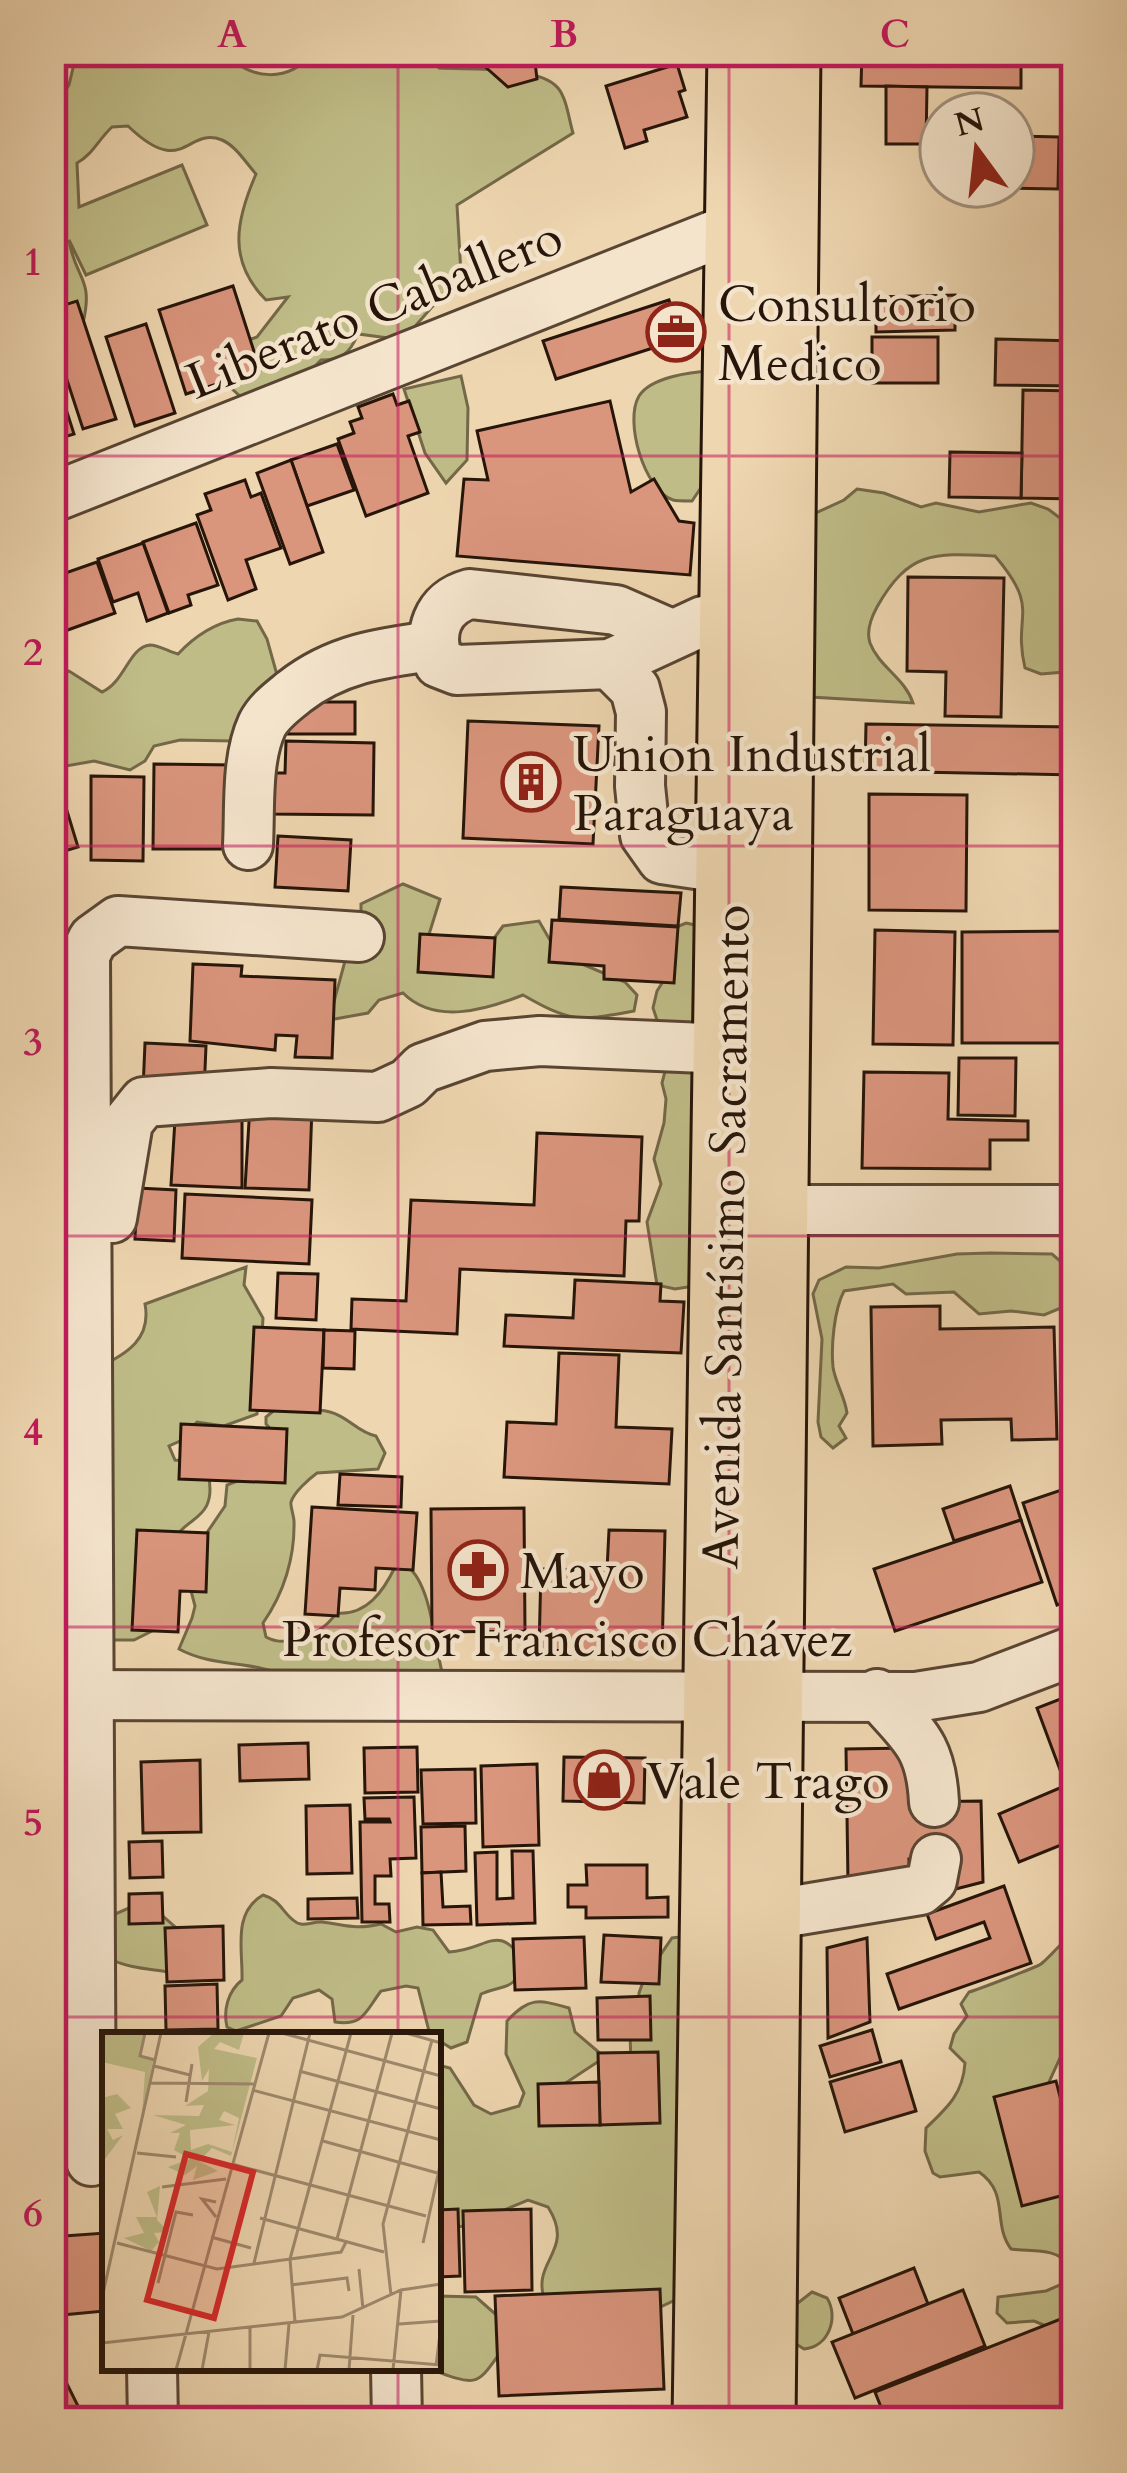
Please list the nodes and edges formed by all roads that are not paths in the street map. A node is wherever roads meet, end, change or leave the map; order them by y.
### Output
1 (740, 51) edge
2 (788, 51) edge
3 (740, 224) junction
4 (51, 498) edge
5 (758, 611) junction
6 (671, 634) junction
7 (432, 646) junction
8 (610, 664) junction
9 (248, 845) dead end
10 (730, 868) junction
11 (359, 937) dead end
12 (728, 1048) junction
13 (751, 1210) junction
14 (1076, 1210) edge
15 (88, 1281) junction
16 (1076, 1650) edge
17 (70, 1694) edge
18 (877, 1694) junction
19 (745, 1697) junction
20 (934, 1802) dead end
21 (936, 1858) dead end
22 (769, 1915) junction
23 (91, 2162) dead end
24 (152, 2371) edge
25 (396, 2371) edge
26 (390, 2421) edge
27 (153, 2422) edge
28 (705, 2422) edge
29 (763, 2422) edge

1 - 3 main road, Avenida Santísimo Sacramento
2 - 5 main road, Avenida Santísimo Sacramento
3 - 4 street, Liberato Caballero
3 - 5 main road, Avenida Santísimo Sacramento
5 - 6 street
5 - 10 main road, Avenida Santísimo Sacramento
5 - 13 main road, Avenida Santísimo Sacramento
6 - 7 street
6 - 8 street
7 - 8 street
7 - 9 street
8 - 10 street
10 - 12 main road, Avenida Santísimo Sacramento
11 - 15 street
12 - 13 main road, Avenida Santísimo Sacramento
12 - 15 street
13 - 14 street
13 - 19 main road, Avenida Santísimo Sacramento
15 - 17 street
16 - 18 street, Profesor Francisco Chávez
17 - 19 street, Profesor Francisco Chávez
17 - 23 street
18 - 19 street, Profesor Francisco Chávez
18 - 20 street
19 - 22 main road, Avenida Santísimo Sacramento
19 - 28 main road, Avenida Santísimo Sacramento
21 - 22 street
22 - 29 main road, Avenida Santísimo Sacramento
24 - 27 street
25 - 26 street

